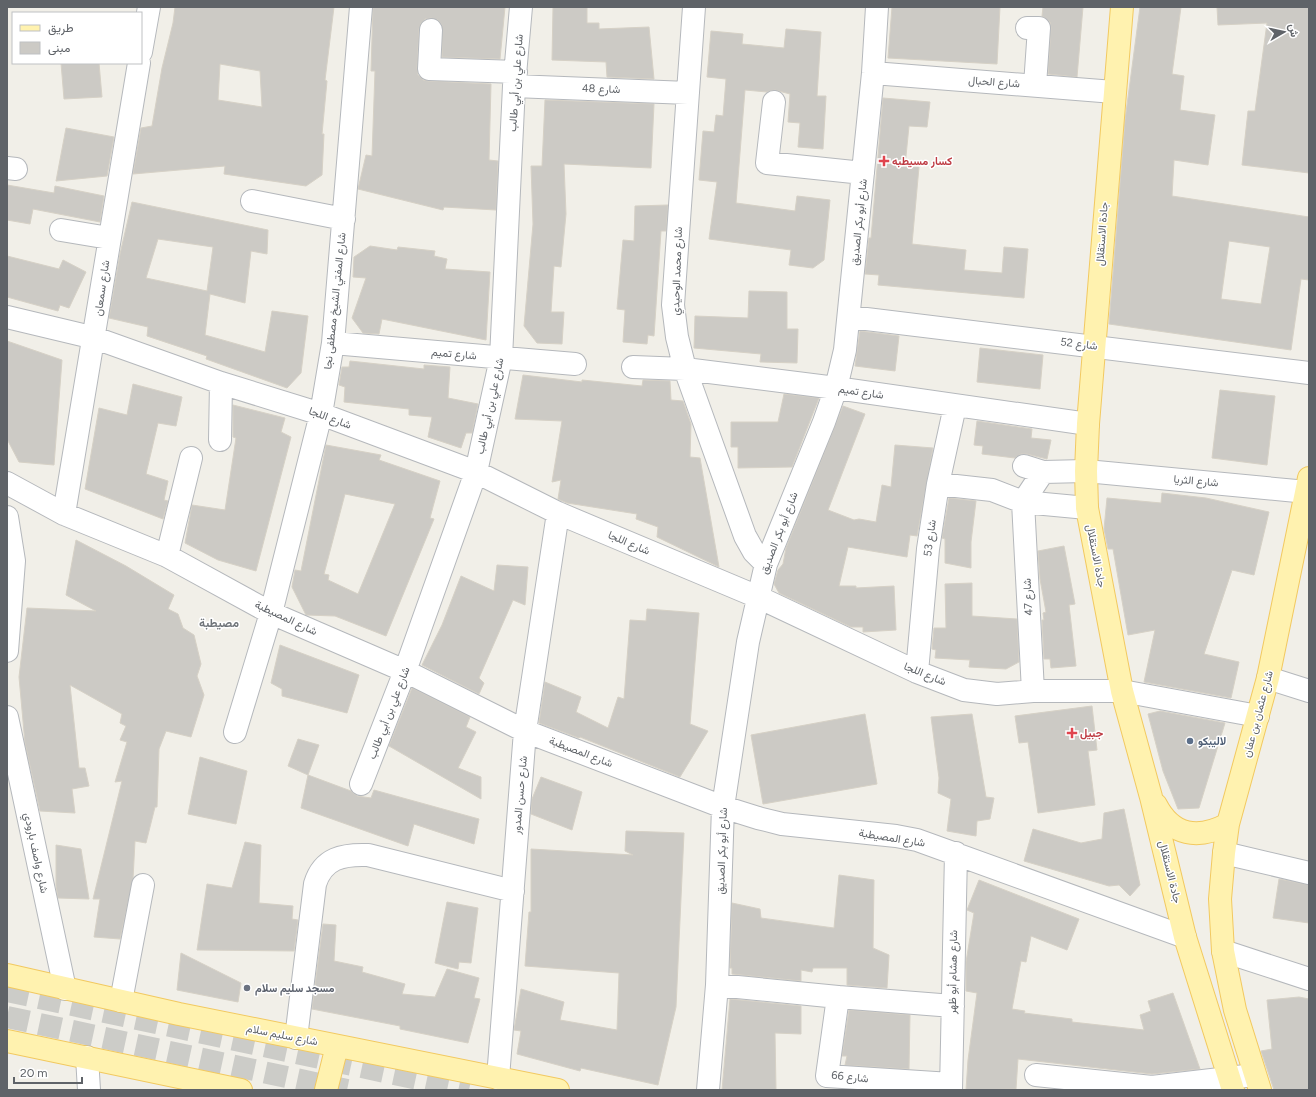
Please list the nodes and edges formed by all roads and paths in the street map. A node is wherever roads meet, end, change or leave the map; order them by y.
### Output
1 (149, 7) edge
2 (361, 7) edge
3 (521, 7) edge
4 (694, 7) edge
5 (877, 7) edge
6 (1122, 7) edge
7 (1027, 28) dead end
8 (431, 30) dead end
9 (142, 46) edge
10 (139, 64) edge
11 (874, 73) junction
12 (515, 79) junction
13 (1036, 85) junction
14 (1114, 92) junction
15 (688, 93) junction
16 (774, 102) dead end
17 (863, 174) junction
18 (252, 201) dead end
19 (344, 219) junction
20 (61, 230) dead end
21 (109, 238) junction
22 (850, 316) junction
23 (7, 317) edge
24 (95, 338) junction
25 (333, 343) junction
26 (1094, 346) junction
27 (502, 358) junction
28 (575, 364) dead end
29 (633, 367) dead end
30 (685, 369) junction
31 (1309, 373) edge
32 (221, 382) junction
33 (836, 388) junction
34 (955, 406) junction
35 (321, 414) junction
36 (1088, 424) junction
37 (220, 440) dead end
38 (191, 458) dead end
39 (1086, 471) junction
40 (476, 472) junction
41 (7, 483) edge
42 (938, 484) junction
43 (1308, 485) edge
44 (1023, 502) junction
45 (1087, 508) junction
46 (64, 514) junction
47 (558, 514) junction
48 (7, 517) edge
49 (167, 556) junction
50 (766, 564) junction
51 (758, 597) junction
52 (271, 613) junction
53 (7, 651) edge
54 (405, 671) junction
55 (917, 672) junction
56 (1268, 678) junction
57 (1122, 691) junction
58 (1309, 691) edge
59 (1032, 692) junction
60 (1258, 716) junction
61 (7, 717) edge
62 (525, 731) junction
63 (235, 732) dead end
64 (360, 784) dead end
65 (1151, 796) junction
66 (723, 807) junction
67 (1228, 824) junction
68 (956, 853) junction
69 (1224, 853) junction
70 (1309, 873) edge
71 (143, 886) dead end
72 (513, 891) junction
73 (1185, 937) junction
74 (1223, 951) junction
75 (7, 975) edge
76 (1309, 979) edge
77 (717, 985) junction
78 (65, 989) junction
79 (838, 997) junction
80 (120, 1001) junction
81 (953, 1006) junction
82 (296, 1038) junction
83 (7, 1041) edge
84 (337, 1046) junction
85 (87, 1057) junction
86 (1036, 1075) dead end
87 (498, 1078) junction
88 (1257, 1083) edge
89 (1230, 1084) edge
90 (951, 1087) edge
91 (89, 1090) edge
92 (241, 1090) edge
93 (326, 1090) edge
94 (558, 1090) edge
95 (708, 1090) edge

1 - 9 street
2 - 19 street, شارع المفتي الشيخ مصطفى نجا
3 - 12 street, شارع علي بن أبي طالب
4 - 15 street, شارع محمد الوحيدي
5 - 11 street, شارع أبو بكر الصديق
6 - 14 main road, جادة الاستقلال
7 - 13 street
8 - 12 street, شارع 48
10 - 21 street, شارع سمعان
11 - 13 street, شارع الحبال
11 - 17 street, شارع أبو بكر الصديق
12 - 15 street, شارع 48
12 - 27 street, شارع علي بن أبي طالب
13 - 14 street, شارع الحبال
14 - 26 main road, جادة الاستقلال
15 - 30 street, شارع محمد الوحيدي
16 - 17 street
17 - 22 street, شارع أبو بكر الصديق
18 - 19 street
19 - 25 street, شارع المفتي الشيخ مصطفى نجا
20 - 21 street
21 - 24 street, شارع سمعان
22 - 26 street, شارع 52
22 - 33 street, شارع أبو بكر الصديق
23 - 24 street, شارع اللجا
24 - 32 street, شارع اللجا
24 - 46 street, شارع سمعان
25 - 27 street, شارع تميم
25 - 35 street, شارع المفتي الشيخ مصطفى نجا
26 - 31 street, شارع 52
26 - 36 main road, جادة الاستقلال
27 - 28 street, شارع تميم
27 - 40 street, شارع علي بن أبي طالب
29 - 30 street, شارع تميم
30 - 33 street, شارع تميم
30 - 50 street, شارع محمد الوحيدي
32 - 35 street, شارع اللجا
32 - 37 street
33 - 34 street, شارع تميم
33 - 50 street, شارع أبو بكر الصديق
34 - 36 street, شارع تميم
34 - 42 street, شارع 53
35 - 40 street, شارع اللجا
35 - 52 street, شارع المفتي الشيخ مصطفى نجا
36 - 39 main road, جادة الاستقلال
38 - 49 street
39 - 43 street, شارع الثريا
39 - 44 street, شارع الثريا
39 - 45 main road, جادة الاستقلال
40 - 47 street, شارع اللجا
40 - 54 street, شارع علي بن أبي طالب
41 - 46 street, شارع المصيطبة
42 - 44 street
42 - 55 street, شارع 53
43 - 56 main road, شارع عثمان بن عفان
44 - 45 street
44 - 59 street, شارع 47
45 - 57 main road, جادة الاستقلال
46 - 49 street, شارع المصيطبة
47 - 51 street, شارع اللجا
47 - 62 street, شارع حسن المدور
48 - 53 street
49 - 52 street, شارع المصيطبة
50 - 51 street, شارع أبو بكر الصديق
51 - 55 street, شارع اللجا
51 - 66 street, شارع أبو بكر الصديق
52 - 54 street, شارع المصيطبة
52 - 63 street, شارع المفتي الشيخ مصطفى نجا
54 - 62 street, شارع المصيطبة
54 - 64 street, شارع علي بن أبي طالب
55 - 59 street, شارع اللجا
56 - 58 street
56 - 60 main road, شارع عثمان بن عفان
57 - 59 street, شارع اللجا
57 - 60 street, شارع اللجا
57 - 65 main road, جادة الاستقلال
60 - 67 main road, شارع عثمان بن عفان
61 - 78 street, شارع واصف بارودي
62 - 66 street, شارع المصيطبة
62 - 72 street, شارع حسن المدور
65 - 67 main road
65 - 73 main road, جادة الاستقلال
66 - 68 street, شارع المصيطبة
66 - 77 street, شارع أبو بكر الصديق
67 - 69 main road, شارع عثمان بن عفان
68 - 73 street, شارع المصيطبة
68 - 81 street, شارع هشام أبو ظهر
69 - 70 street
69 - 74 main road, شارع عثمان بن عفان
71 - 80 street
72 - 82 street
72 - 87 street, شارع حسن المدور
73 - 89 main road, جادة الاستقلال
74 - 76 street
74 - 88 main road
75 - 78 main road, شارع سليم سلام
77 - 79 street
77 - 95 street, شارع أبو بكر الصديق
78 - 80 main road, شارع سليم سلام
79 - 81 street
79 - 90 street, شارع 66
80 - 82 main road, شارع سليم سلام
81 - 90 street, شارع هشام أبو ظهر
82 - 84 main road, شارع سليم سلام
83 - 85 main road
84 - 87 main road, شارع سليم سلام
84 - 93 main road
85 - 91 street
85 - 92 main road
86 - 89 street
87 - 94 main road, شارع سليم سلام
88 - 89 street

